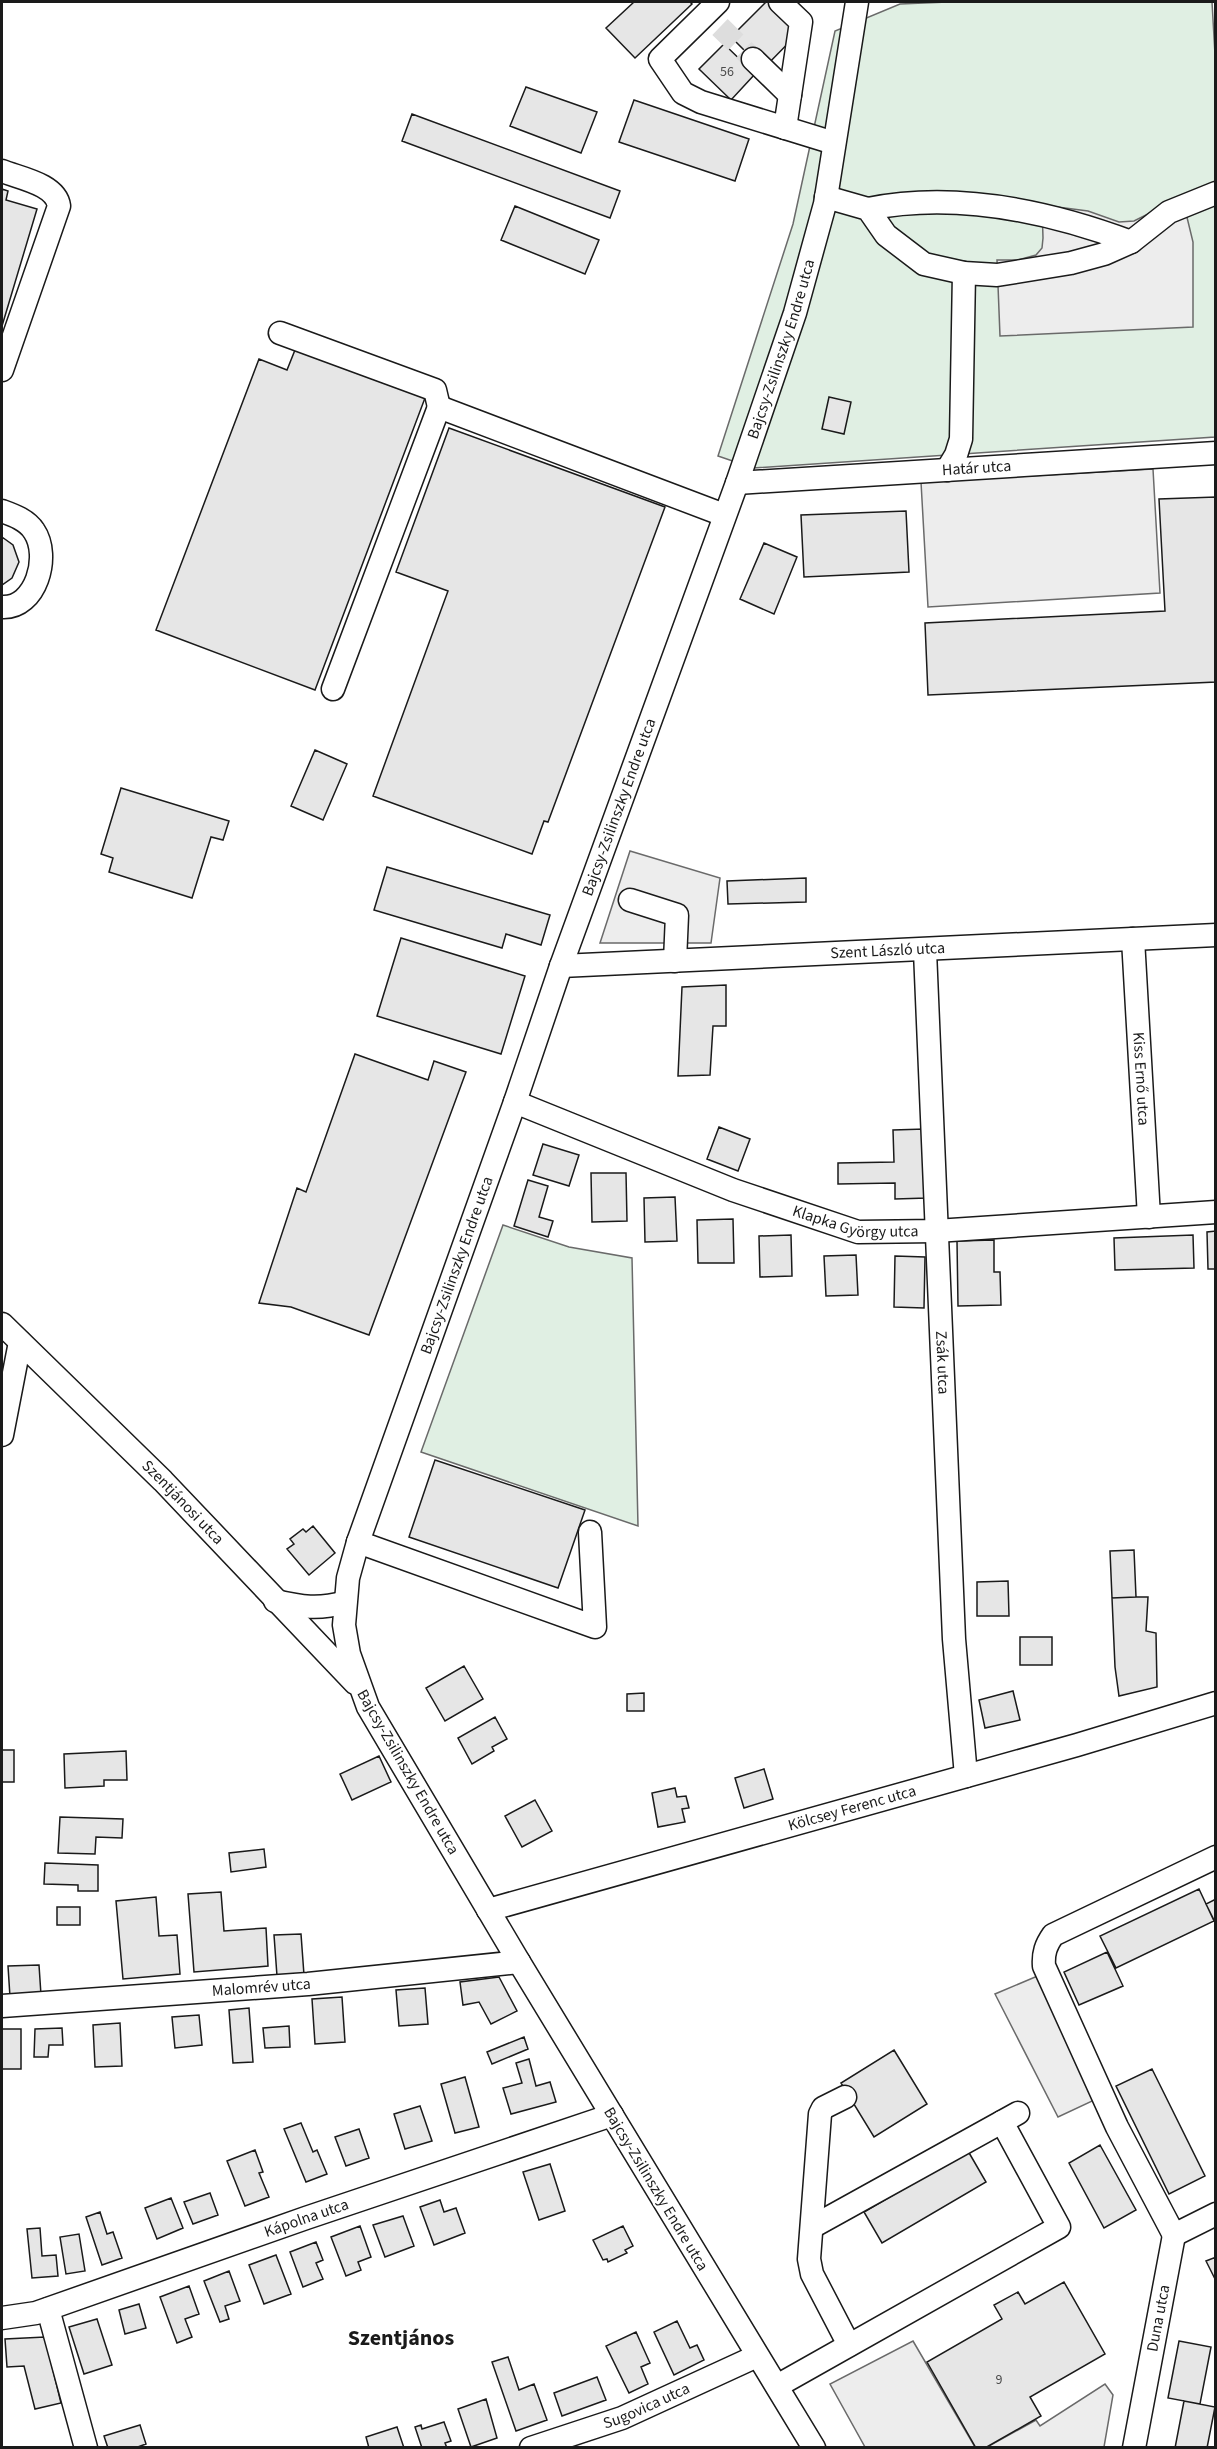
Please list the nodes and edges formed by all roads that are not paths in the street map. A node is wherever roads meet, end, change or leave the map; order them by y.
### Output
1 (780, 2) edge
2 (857, 2) edge
3 (715, 14) edge
4 (753, 59) tunnel mouth
5 (790, 95) junction
6 (785, 128) junction
7 (834, 143) junction
8 (2, 171) edge
9 (1215, 193) edge
10 (826, 197) junction
11 (868, 209) junction
12 (1131, 242) junction
13 (964, 273) junction
14 (280, 333) dead end
15 (2, 370) edge
16 (439, 406) junction
17 (1215, 453) edge
18 (947, 470) junction
19 (737, 483) junction
20 (2, 511) edge
21 (724, 515) junction
22 (2, 607) edge
23 (333, 689) dead end
24 (630, 900) dead end
25 (1215, 935) edge
26 (1133, 939) junction
27 (925, 951) junction
28 (675, 961) junction
29 (561, 966) junction
30 (515, 1102) junction
31 (1215, 1212) edge
32 (1149, 1216) junction
33 (936, 1232) junction
34 (2, 1324) edge
35 (21, 1342) junction
36 (2, 1435) edge
37 (590, 1532) dead end
38 (358, 1542) junction
39 (275, 1600) junction
40 (345, 1602) junction
41 (358, 1686) junction
42 (1215, 1703) edge
43 (966, 1776) junction
44 (1215, 1857) edge
45 (488, 1910) junction
46 (519, 1962) junction
47 (2, 2006) edge
48 (845, 2097) dead end
49 (612, 2115) junction
50 (1215, 2214) edge
51 (812, 2227) junction
52 (1174, 2235) junction
53 (48, 2309) junction
54 (2, 2318) edge
55 (849, 2345) junction
56 (757, 2356) junction
57 (777, 2386) junction
58 (86, 2448) edge
59 (531, 2448) edge
60 (814, 2448) edge
61 (1134, 2448) edge

1 - 5 street
2 - 7 street, Bajcsy-Zsilinszky Endre utca
3 - 6 street
4 - 5 street
5 - 6 street
6 - 7 street
7 - 10 street, Bajcsy-Zsilinszky Endre utca
8 - 15 street
9 - 12 street
10 - 11 street
10 - 19 street, Bajcsy-Zsilinszky Endre utca
11 - 12 street
11 - 13 street
12 - 13 street
13 - 18 street
14 - 16 street
16 - 21 street
16 - 23 street
17 - 18 street, Határ utca
18 - 19 street, Határ utca
19 - 21 street, Bajcsy-Zsilinszky Endre utca
20 - 22 street
21 - 29 street, Bajcsy-Zsilinszky Endre utca
24 - 28 street
25 - 26 street, Szent László utca
26 - 27 street, Szent László utca
26 - 32 street, Kiss Ernő utca
27 - 28 street, Szent László utca
27 - 33 street, Zsák utca
28 - 29 street, Szent László utca
29 - 30 street, Bajcsy-Zsilinszky Endre utca
30 - 33 street, Klapka György utca
30 - 38 street, Bajcsy-Zsilinszky Endre utca
31 - 32 street, Klapka György utca
32 - 33 street, Klapka György utca
33 - 43 street, Zsák utca
34 - 35 street, Szentjánosi utca
35 - 36 street
35 - 39 street, Szentjánosi utca
37 - 38 street
38 - 40 street, Bajcsy-Zsilinszky Endre utca
39 - 40 street
39 - 41 street, Szentjánosi utca
40 - 41 street, Bajcsy-Zsilinszky Endre utca
41 - 45 street, Bajcsy-Zsilinszky Endre utca
42 - 43 street, Kölcsey Ferenc utca
43 - 45 street, Kölcsey Ferenc utca
44 - 52 street
45 - 46 street, Bajcsy-Zsilinszky Endre utca
46 - 47 street, Malomrév utca
46 - 49 street, Bajcsy-Zsilinszky Endre utca
48 - 51 street
49 - 53 street, Kápolna utca
49 - 56 street, Bajcsy-Zsilinszky Endre utca
50 - 52 street
51 - 55 street
51 - 55 street
52 - 61 street, Duna utca
53 - 54 street, Kápolna utca
53 - 58 street
55 - 57 street
56 - 57 street, Bajcsy-Zsilinszky Endre utca
56 - 59 street, Sugovica utca
57 - 60 street, Bajcsy-Zsilinszky Endre utca

